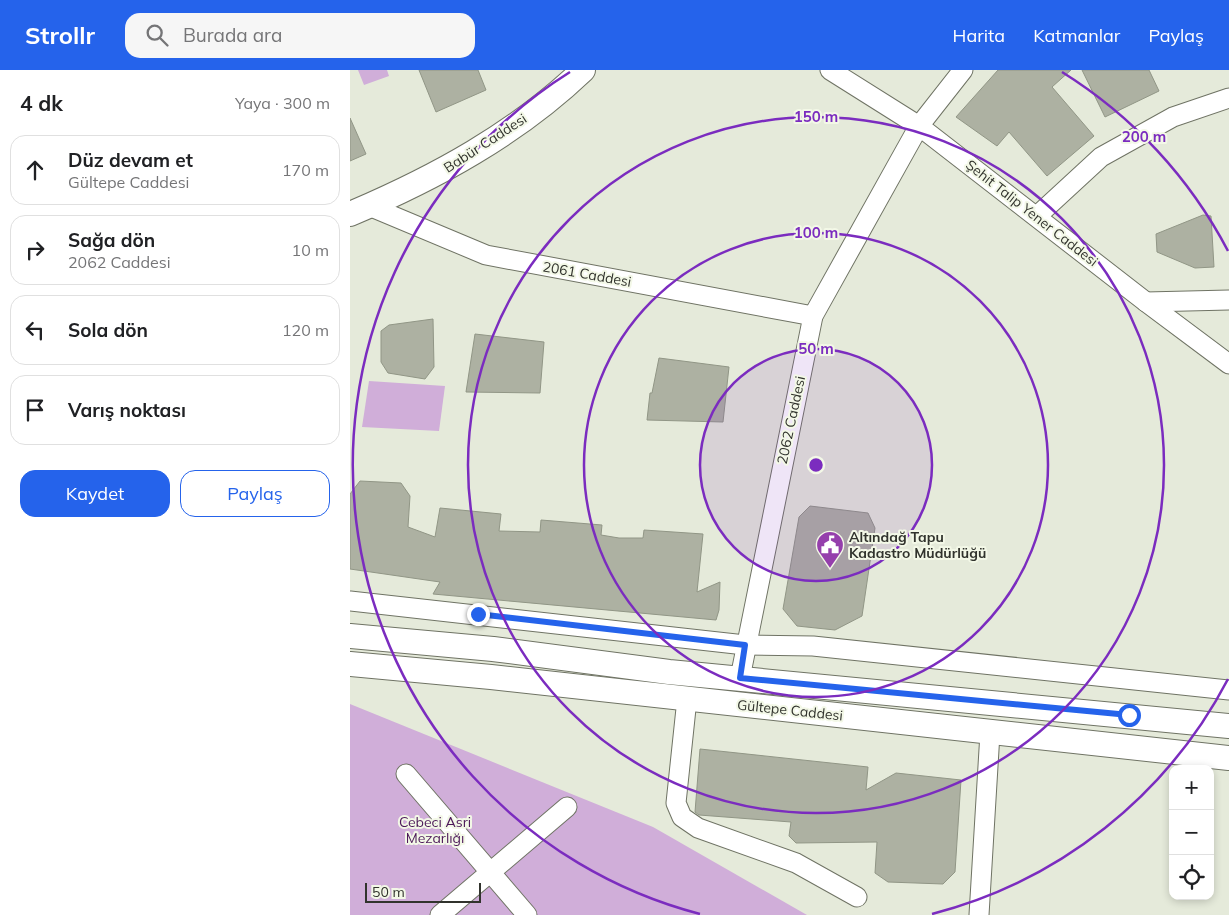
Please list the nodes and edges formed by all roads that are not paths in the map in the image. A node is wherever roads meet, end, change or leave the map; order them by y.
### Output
1 (583, 70) edge
2 (830, 70) edge
3 (963, 70) edge
4 (1229, 98) edge
5 (919, 126) junction
6 (360, 210) edge
7 (1037, 216) junction
8 (1229, 300) edge
9 (1146, 302) junction
10 (813, 316) junction
11 (1229, 364) edge
12 (350, 601) edge
13 (350, 636) edge
14 (745, 645) junction
15 (350, 664) edge
16 (740, 678) junction
17 (1229, 690) edge
18 (687, 699) junction
19 (1229, 726) edge
20 (990, 732) junction
21 (1229, 758) edge
22 (406, 774) dead end
23 (567, 807) dead end
24 (490, 873) junction
25 (857, 897) dead end
26 (440, 915) edge
27 (527, 915) edge
28 (979, 915) edge

1 - 6 main road, Babür Caddesi
2 - 5 street, Şehit Talip Yener Caddesi
3 - 5 street, 2062 Caddesi
4 - 7 street
5 - 7 street, Şehit Talip Yener Caddesi
5 - 10 street, 2062 Caddesi
6 - 10 street, 2061 Caddesi
7 - 9 street, Şehit Talip Yener Caddesi
8 - 9 street
9 - 11 street, Şehit Talip Yener Caddesi
10 - 14 street, 2062 Caddesi
12 - 14 street
13 - 16 main road, Gültepe Caddesi
14 - 16 street, 2062 Caddesi
14 - 17 street
15 - 18 main road, Gültepe Caddesi
16 - 19 main road, Gültepe Caddesi
18 - 20 main road, Gültepe Caddesi
18 - 25 street
20 - 21 main road, Gültepe Caddesi
20 - 28 street
22 - 24 street
23 - 24 street
24 - 26 street
24 - 27 street

